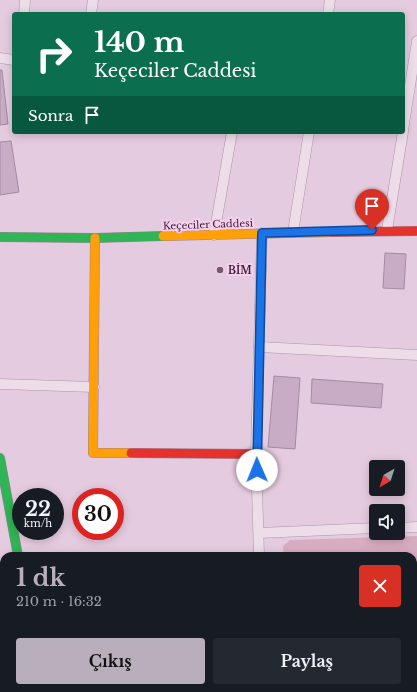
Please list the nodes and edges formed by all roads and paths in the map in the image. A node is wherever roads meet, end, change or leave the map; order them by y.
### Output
1 (26, 0) edge
2 (93, 0) edge
3 (329, 0) edge
4 (24, 12) edge
5 (91, 12) edge
6 (328, 12) edge
7 (417, 41) edge
8 (0, 58) edge
9 (12, 60) edge
10 (405, 118) edge
11 (232, 134) edge
12 (309, 134) edge
13 (403, 134) edge
14 (0, 228) edge
15 (387, 230) junction
16 (417, 231) edge
17 (293, 232) junction
18 (262, 233) junction
19 (214, 235) junction
20 (12, 236) junction
21 (0, 237) edge
22 (95, 238) junction
23 (0, 240) edge
24 (259, 347) junction
25 (417, 355) edge
26 (0, 384) edge
27 (94, 387) junction
28 (256, 454) junction
29 (0, 458) edge
30 (417, 527) edge
31 (369, 528) edge
32 (405, 528) edge
33 (259, 533) junction
34 (17, 552) edge
35 (260, 552) edge

1 - 4 street
2 - 5 street
3 - 6 street
7 - 10 street
8 - 9 street
11 - 19 street
12 - 17 street
13 - 15 street
14 - 20 street
15 - 16 street, Keçeciler Caddesi
15 - 17 street, Keçeciler Caddesi
17 - 18 street, Keçeciler Caddesi
18 - 19 street, Keçeciler Caddesi
18 - 24 street
19 - 22 street, Keçeciler Caddesi
20 - 21 street, Keçeciler Caddesi
20 - 22 street, Keçeciler Caddesi
20 - 23 street
22 - 27 street
24 - 25 street
24 - 28 street
26 - 27 street
27 - 28 street
28 - 33 street
29 - 34 street
30 - 32 street
31 - 33 street
33 - 35 street

